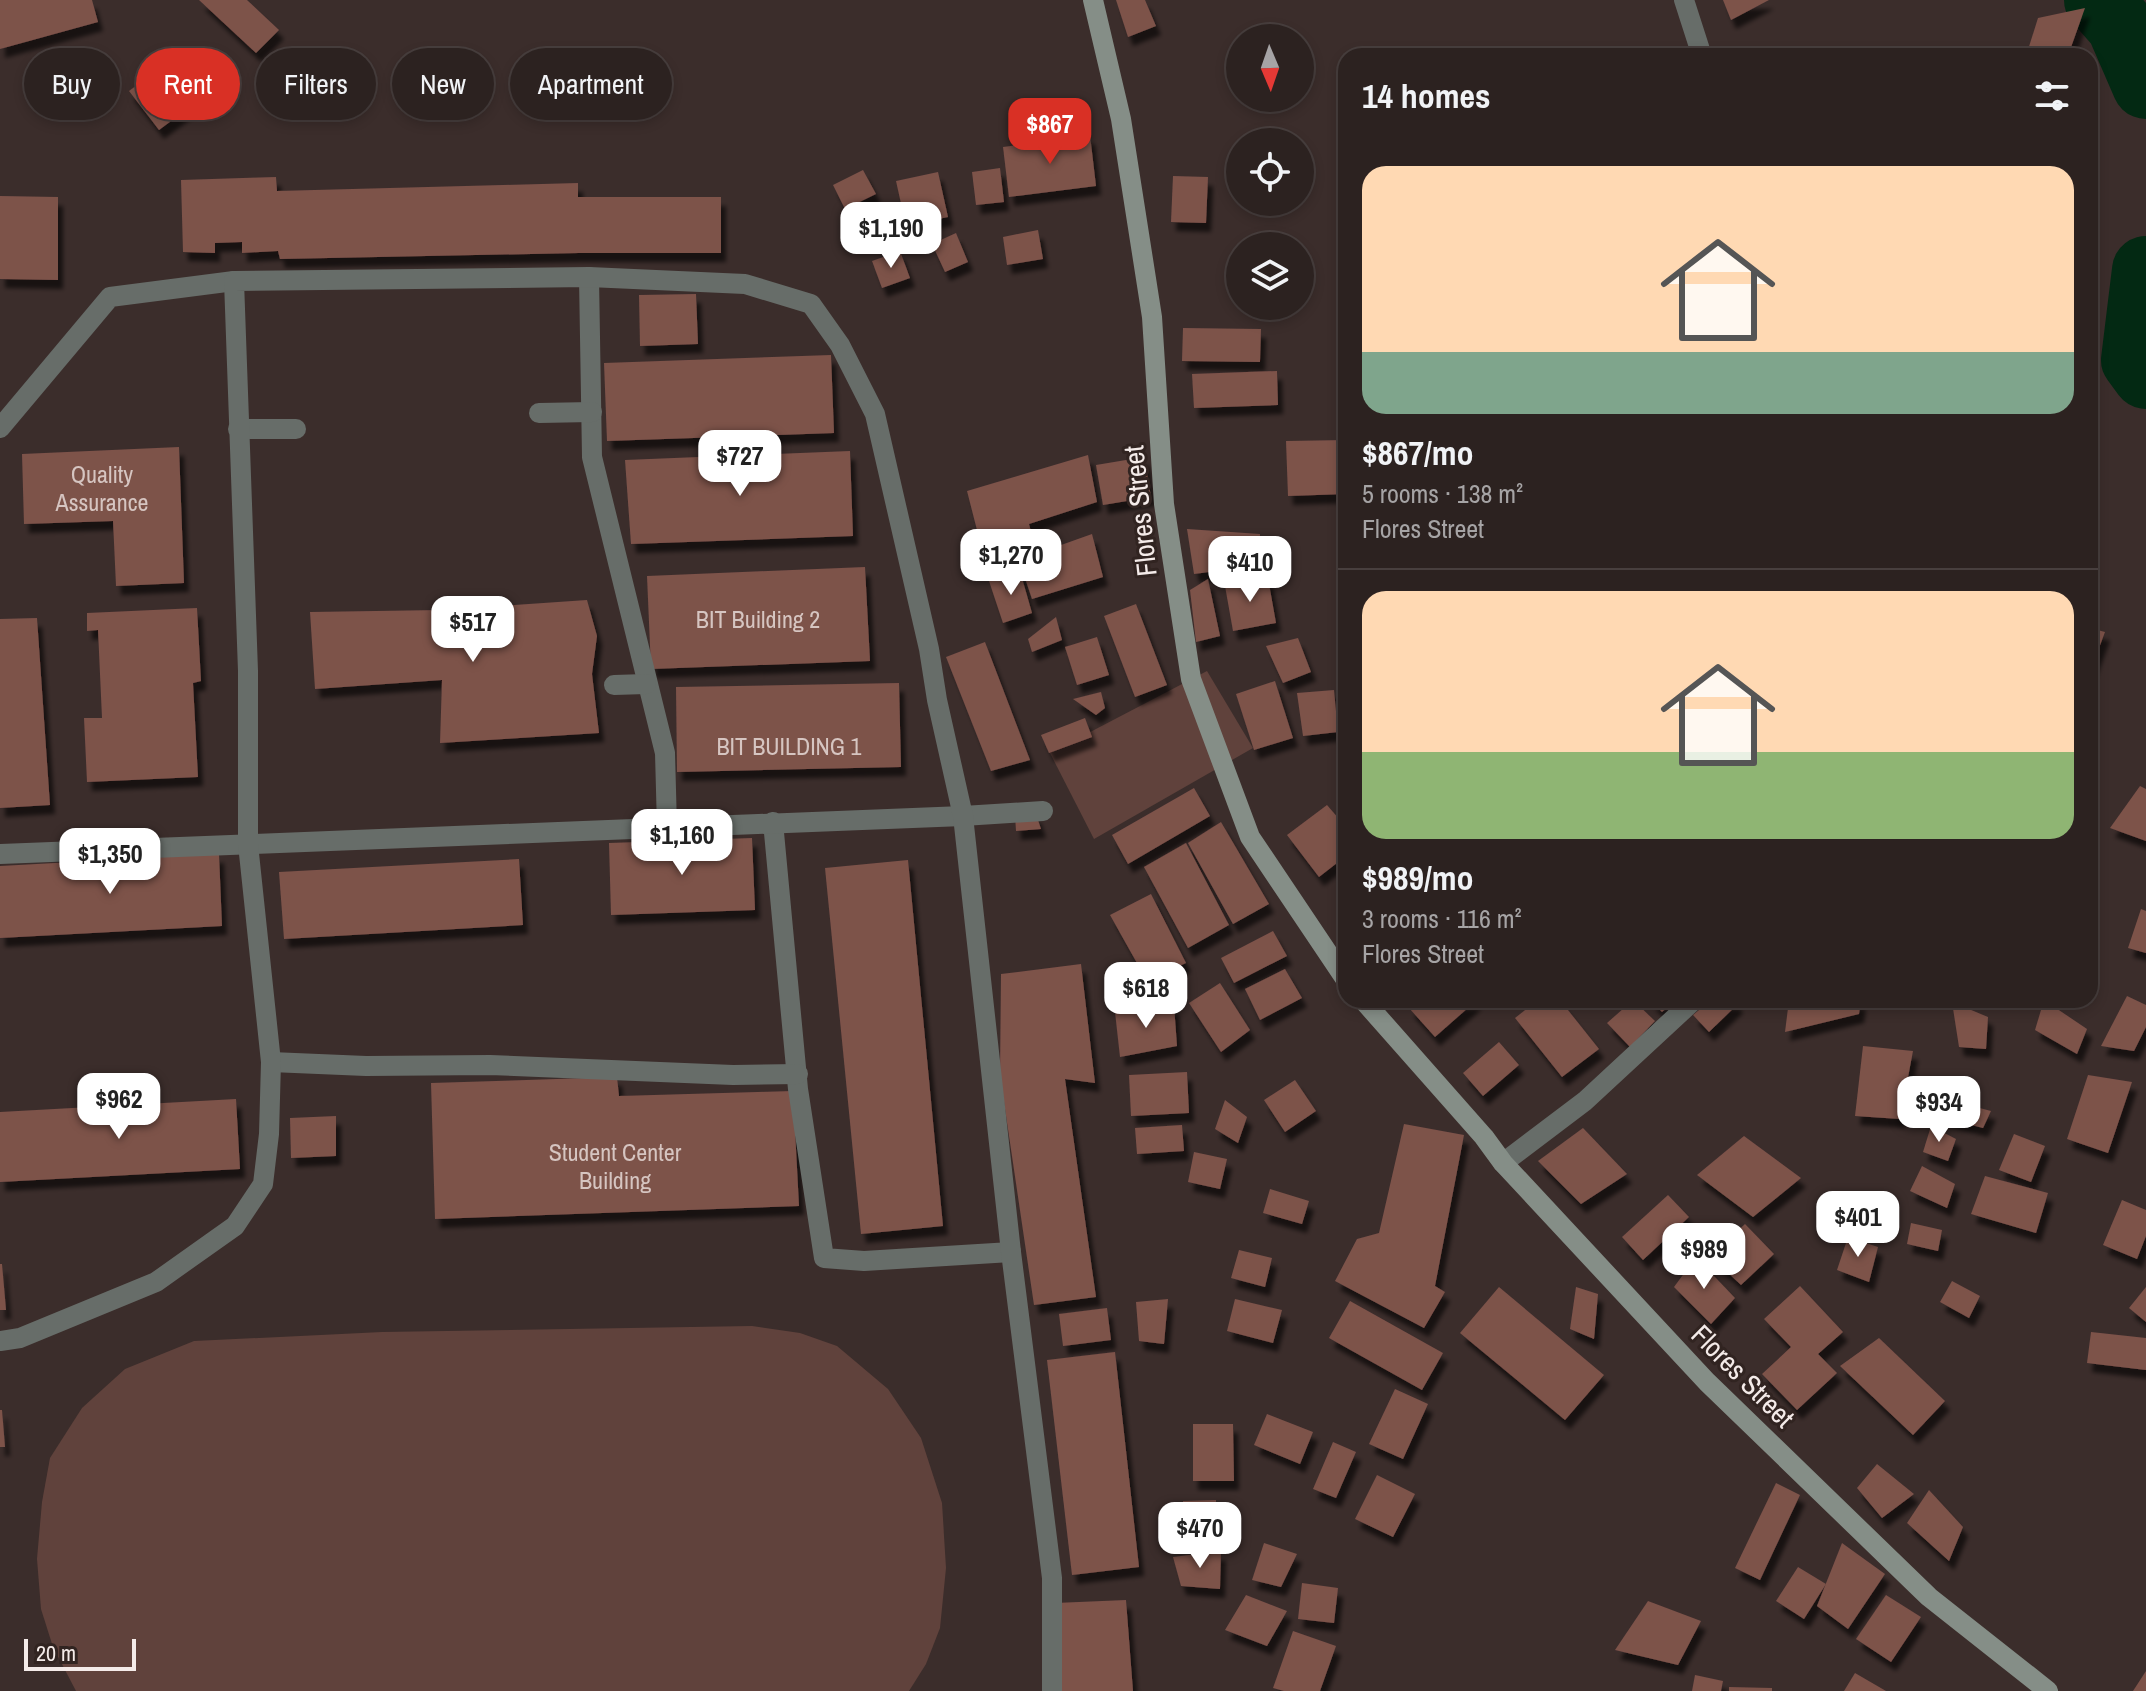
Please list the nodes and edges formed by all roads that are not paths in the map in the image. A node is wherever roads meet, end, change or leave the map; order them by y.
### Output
1 (1093, 0) edge
2 (1684, 0) edge
3 (1699, 48) edge
4 (589, 277) junction
5 (234, 281) junction
6 (592, 412) junction
7 (539, 413) dead end
8 (0, 428) edge
9 (238, 429) junction
10 (296, 429) dead end
11 (646, 684) junction
12 (614, 685) dead end
13 (1043, 811) dead end
14 (963, 816) junction
15 (773, 822) junction
16 (667, 827) junction
17 (248, 844) junction
18 (0, 854) edge
19 (1338, 968) edge
20 (1370, 1008) edge
21 (1685, 1008) edge
22 (271, 1062) junction
23 (798, 1074) junction
24 (1503, 1163) junction
25 (1011, 1252) junction
26 (0, 1341) edge
27 (1052, 1691) edge
28 (2048, 1691) edge

1 - 19 street, Flores Street
2 - 3 street
4 - 5 street
4 - 6 street
4 - 14 street
5 - 8 street
5 - 9 street
6 - 7 street
6 - 11 street
9 - 10 street
9 - 17 street
11 - 12 street
11 - 16 street
13 - 14 street
14 - 15 street
14 - 25 street
15 - 16 street
15 - 23 street
16 - 17 street
17 - 18 street
17 - 22 street
20 - 24 street, Flores Street
21 - 24 street
22 - 23 street
22 - 26 street
23 - 25 street
24 - 28 street, Flores Street
25 - 27 street

